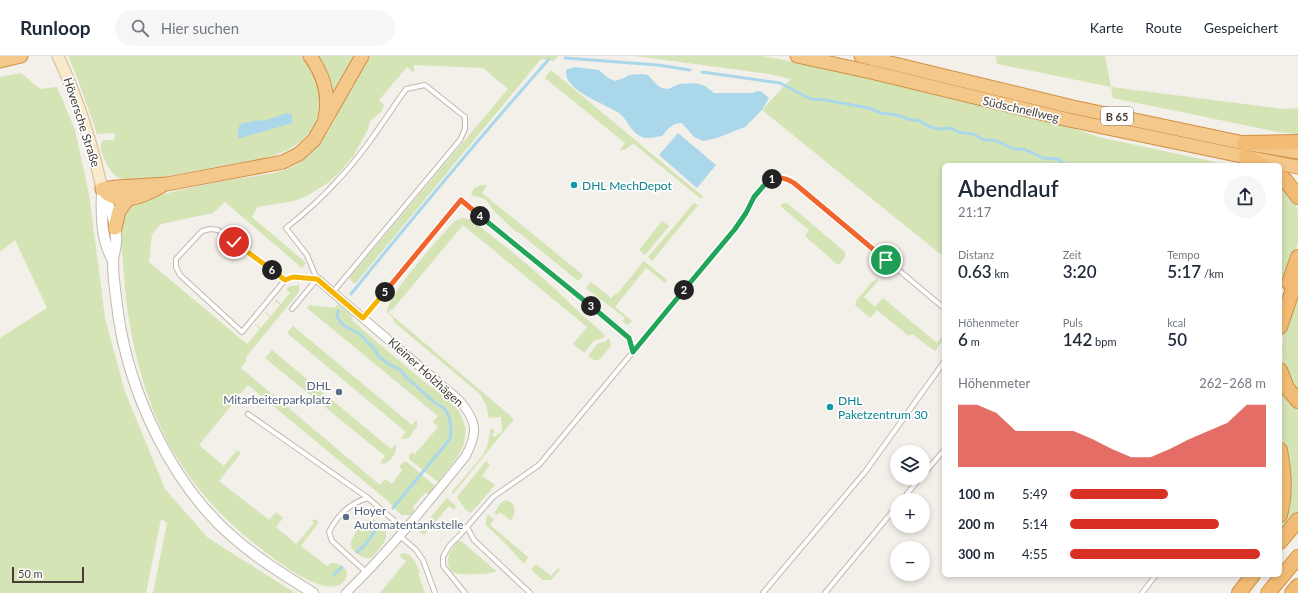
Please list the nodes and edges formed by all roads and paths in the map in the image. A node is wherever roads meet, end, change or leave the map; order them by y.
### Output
1 (21, 56) edge
2 (58, 56) edge
3 (310, 56) edge
4 (362, 56) edge
5 (797, 56) edge
6 (861, 56) edge
7 (0, 61) edge
8 (324, 122) junction
9 (1298, 142) edge
10 (1244, 143) junction
11 (1298, 152) edge
12 (1246, 157) junction
13 (1258, 163) edge
14 (1277, 163) edge
15 (1282, 164) edge
16 (1298, 167) edge
17 (1282, 178) edge
18 (167, 184) junction
19 (102, 189) junction
20 (1298, 196) edge
21 (128, 199) junction
22 (115, 228) junction
23 (1298, 257) edge
24 (113, 260) junction
25 (1298, 274) edge
26 (317, 279) junction
27 (285, 280) junction
28 (332, 292) junction
29 (1282, 301) edge
30 (942, 306) edge
31 (292, 309) dead end
32 (363, 318) junction
33 (1282, 321) edge
34 (633, 352) junction
35 (942, 365) edge
36 (1282, 375) edge
37 (1298, 401) edge
38 (248, 414) dead end
39 (942, 452) edge
40 (1282, 464) edge
41 (930, 467) edge
42 (914, 485) edge
43 (908, 493) edge
44 (368, 498) junction
45 (1282, 507) edge
46 (890, 514) edge
47 (1298, 520) edge
48 (467, 527) junction
49 (402, 533) junction
50 (1282, 540) edge
51 (1298, 557) edge
52 (367, 573) junction
53 (1282, 576) edge
54 (1154, 577) edge
55 (1247, 577) edge
56 (1252, 577) edge
57 (1281, 577) edge
58 (1298, 586) edge
59 (313, 593) edge
60 (346, 593) edge
61 (435, 593) edge
62 (465, 593) edge
63 (530, 593) edge
64 (763, 593) edge
65 (825, 593) edge
66 (1142, 593) edge
67 (1239, 593) edge
68 (1268, 593) edge
69 (1292, 593) edge

1 - 7 highway
2 - 19 main road, Höversche Straße
3 - 8 highway
4 - 8 highway
5 - 12 highway, Südschnellweg / B 65
6 - 10 highway, Südschnellweg / B 65
8 - 18 highway
9 - 10 highway
10 - 11 highway, B 65
12 - 13 highway
12 - 14 highway, B 65
15 - 16 highway, B 65
17 - 20 highway
18 - 19 highway
18 - 21 highway
19 - 21 highway
19 - 22 street, Höversche Straße
19 - 24 street, Höversche Straße
21 - 22 highway
22 - 24 street, Höversche Straße
23 - 29 highway
24 - 59 street, Höversche Straße
25 - 33 highway
26 - 27 lane
26 - 28 street, Kleiner Holzhägen
26 - 28 lane
26 - 31 lane
27 - 27 lane
28 - 32 street, Kleiner Holzhägen
30 - 34 lane
32 - 34 lane
32 - 49 street, Kleiner Holzhägen
34 - 48 lane
35 - 64 lane
36 - 37 highway
38 - 44 lane
39 - 41 lane
40 - 45 highway
42 - 43 lane
44 - 49 lane
44 - 52 lane
46 - 65 lane
47 - 50 highway
48 - 62 lane
48 - 63 lane
49 - 52 street, Kleiner Holzhägen
49 - 61 lane
51 - 53 highway
52 - 60 street, Kleiner Holzhägen
54 - 66 lane
55 - 67 highway
56 - 67 highway
57 - 68 highway
58 - 69 highway

